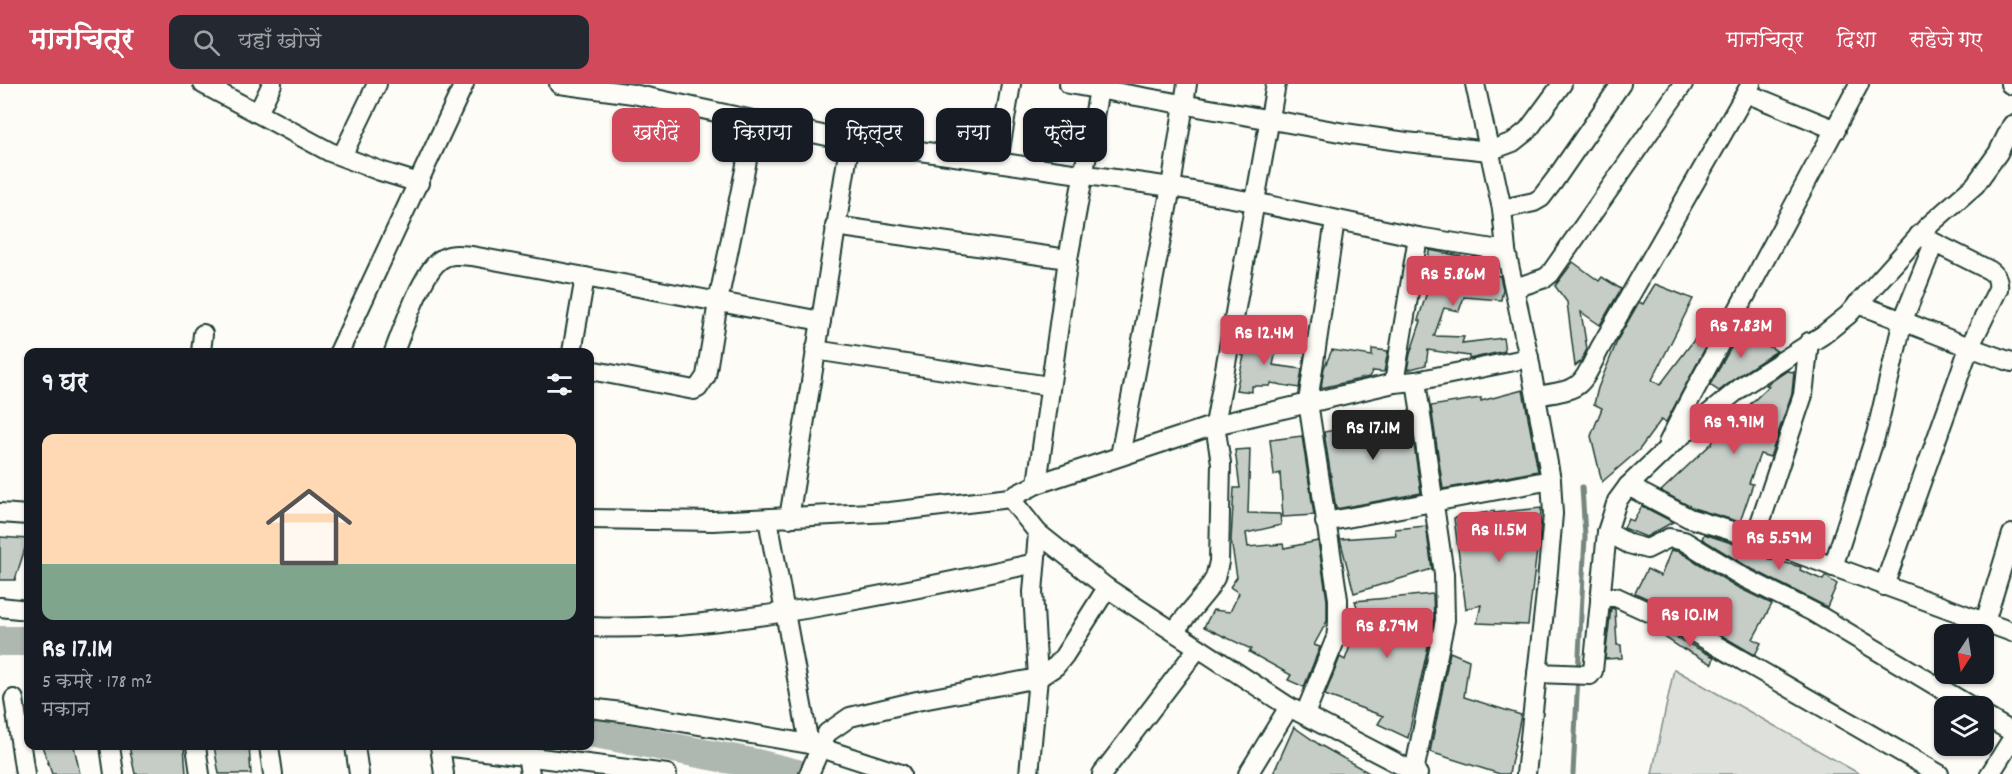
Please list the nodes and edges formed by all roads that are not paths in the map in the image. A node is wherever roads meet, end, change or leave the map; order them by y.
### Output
1 (203, 84) edge
2 (272, 84) edge
3 (377, 84) edge
4 (464, 84) edge
5 (559, 84) edge
6 (660, 84) edge
7 (1011, 84) edge
8 (1069, 84) edge
9 (1187, 84) edge
10 (1276, 84) edge
11 (1562, 84) edge
12 (1621, 84) edge
13 (1683, 84) edge
14 (1859, 84) edge
15 (1100, 86) edge
16 (1483, 87) edge
17 (1748, 89) edge
18 (639, 92) edge
19 (1182, 104) junction
20 (1007, 108) edge
21 (712, 110) edge
22 (258, 113) junction
23 (1269, 119) junction
24 (2012, 125) edge
25 (1836, 130) junction
26 (1500, 147) junction
27 (342, 156) junction
28 (746, 162) edge
29 (846, 162) edge
30 (1005, 162) edge
31 (1083, 173) junction
32 (419, 183) junction
33 (1171, 187) junction
34 (1254, 202) junction
35 (1507, 208) junction
36 (1335, 220) junction
37 (835, 226) junction
38 (1418, 237) junction
39 (1927, 239) junction
40 (1506, 251) junction
41 (1068, 259) junction
42 (585, 277) junction
43 (1529, 284) junction
44 (718, 302) junction
45 (1857, 304) junction
46 (1903, 320) junction
47 (821, 321) junction
48 (202, 334) dead end
49 (1809, 342) junction
50 (201, 348) edge
51 (341, 348) edge
52 (396, 348) edge
53 (573, 348) edge
54 (1969, 348) junction
55 (815, 350) junction
56 (1529, 358) junction
57 (2012, 362) edge
58 (594, 371) edge
59 (1416, 381) junction
60 (1394, 383) junction
61 (1049, 386) junction
62 (1555, 393) junction
63 (1308, 402) junction
64 (1215, 425) junction
65 (1665, 450) junction
66 (1120, 456) junction
67 (1551, 480) junction
68 (1037, 484) junction
69 (1628, 486) junction
70 (1010, 498) junction
71 (1434, 501) junction
72 (0, 513) edge
73 (24, 515) edge
74 (789, 518) junction
75 (594, 519) edge
76 (768, 519) junction
77 (1325, 522) junction
78 (1607, 532) junction
79 (1038, 533) junction
80 (2012, 534) edge
81 (1755, 538) junction
82 (1035, 563) junction
83 (1833, 567) junction
84 (1884, 586) junction
85 (1107, 588) junction
86 (1600, 597) junction
87 (0, 607) edge
88 (24, 610) edge
89 (784, 612) junction
90 (1985, 622) junction
91 (594, 627) edge
92 (1174, 631) junction
93 (2012, 632) edge
94 (1198, 648) junction
95 (1537, 672) junction
96 (1038, 678) junction
97 (1953, 696) edge
98 (14, 699) edge
99 (594, 709) edge
100 (1297, 710) junction
101 (1994, 721) edge
102 (2012, 732) edge
103 (2012, 738) edge
104 (815, 749) junction
105 (111, 750) edge
106 (197, 750) edge
107 (270, 750) edge
108 (356, 750) edge
109 (442, 750) edge
110 (480, 750) edge
111 (527, 755) junction
112 (1416, 773) edge
113 (25, 774) edge
114 (114, 774) edge
115 (200, 774) edge
116 (273, 774) edge
117 (359, 774) edge
118 (444, 774) edge
119 (530, 774) edge
120 (667, 774) edge
121 (809, 774) edge
122 (901, 774) edge
123 (1029, 774) edge
124 (1102, 774) edge
125 (1248, 774) edge
126 (1526, 774) edge
127 (1939, 774) edge
128 (1990, 774) edge

1 - 22 street
2 - 22 street
3 - 27 street
4 - 32 street
5 - 18 street
6 - 18 street
7 - 20 street
8 - 15 street
9 - 19 street
10 - 23 street
11 - 26 street
12 - 35 street
13 - 43 street
14 - 25 street
15 - 19 street
15 - 31 street
16 - 26 street
17 - 25 street
17 - 62 street
18 - 21 street
19 - 23 street
19 - 33 street
22 - 27 street
23 - 26 street
23 - 34 street
24 - 39 street
25 - 65 street
26 - 35 street
27 - 32 street
28 - 44 street
29 - 37 street
30 - 31 street
31 - 33 street
31 - 41 street
32 - 51 street
33 - 34 street
33 - 66 street
34 - 36 street
34 - 64 street
35 - 40 street
36 - 38 street
36 - 63 street
37 - 41 street
37 - 47 street
38 - 40 street
38 - 60 street
39 - 45 street
39 - 46 street
39 - 54 street
40 - 43 street
41 - 61 street
42 - 44 street
42 - 52 street
42 - 53 street
43 - 56 street
44 - 47 street
44 - 58 street
45 - 46 street
45 - 49 street
46 - 54 street
46 - 83 street
47 - 55 street
48 - 50 street
49 - 65 street
49 - 81 street
54 - 57 street
54 - 84 street
55 - 61 street
55 - 74 street
56 - 59 street
56 - 62 street
59 - 60 street
59 - 71 street
60 - 63 street
61 - 68 street
62 - 67 street
63 - 64 street
63 - 77 street
64 - 66 street
64 - 92 street
65 - 69 street
66 - 68 street
67 - 71 street
67 - 95 street
68 - 70 street
69 - 78 street
69 - 81 street
70 - 74 street
70 - 79 street
71 - 77 street
71 - 112 street
72 - 73 street
74 - 76 street
75 - 76 street
76 - 89 street
77 - 100 street
78 - 86 street
78 - 97 street
79 - 82 street
79 - 85 street
80 - 90 street
81 - 83 street
82 - 89 street
82 - 96 street
83 - 84 street
84 - 90 street
85 - 92 street
85 - 96 street
86 - 95 street
86 - 127 street
87 - 88 street
89 - 91 street
89 - 104 street
90 - 93 street
92 - 94 street
94 - 100 street
94 - 124 street
95 - 126 street
96 - 104 street
96 - 123 street
98 - 113 street
99 - 104 street
100 - 112 street
100 - 125 street
101 - 102 street
103 - 128 street
104 - 121 street
104 - 122 street
105 - 114 street
106 - 115 street
107 - 116 street
108 - 117 street
109 - 118 street
110 - 111 street
111 - 119 street
111 - 120 street

